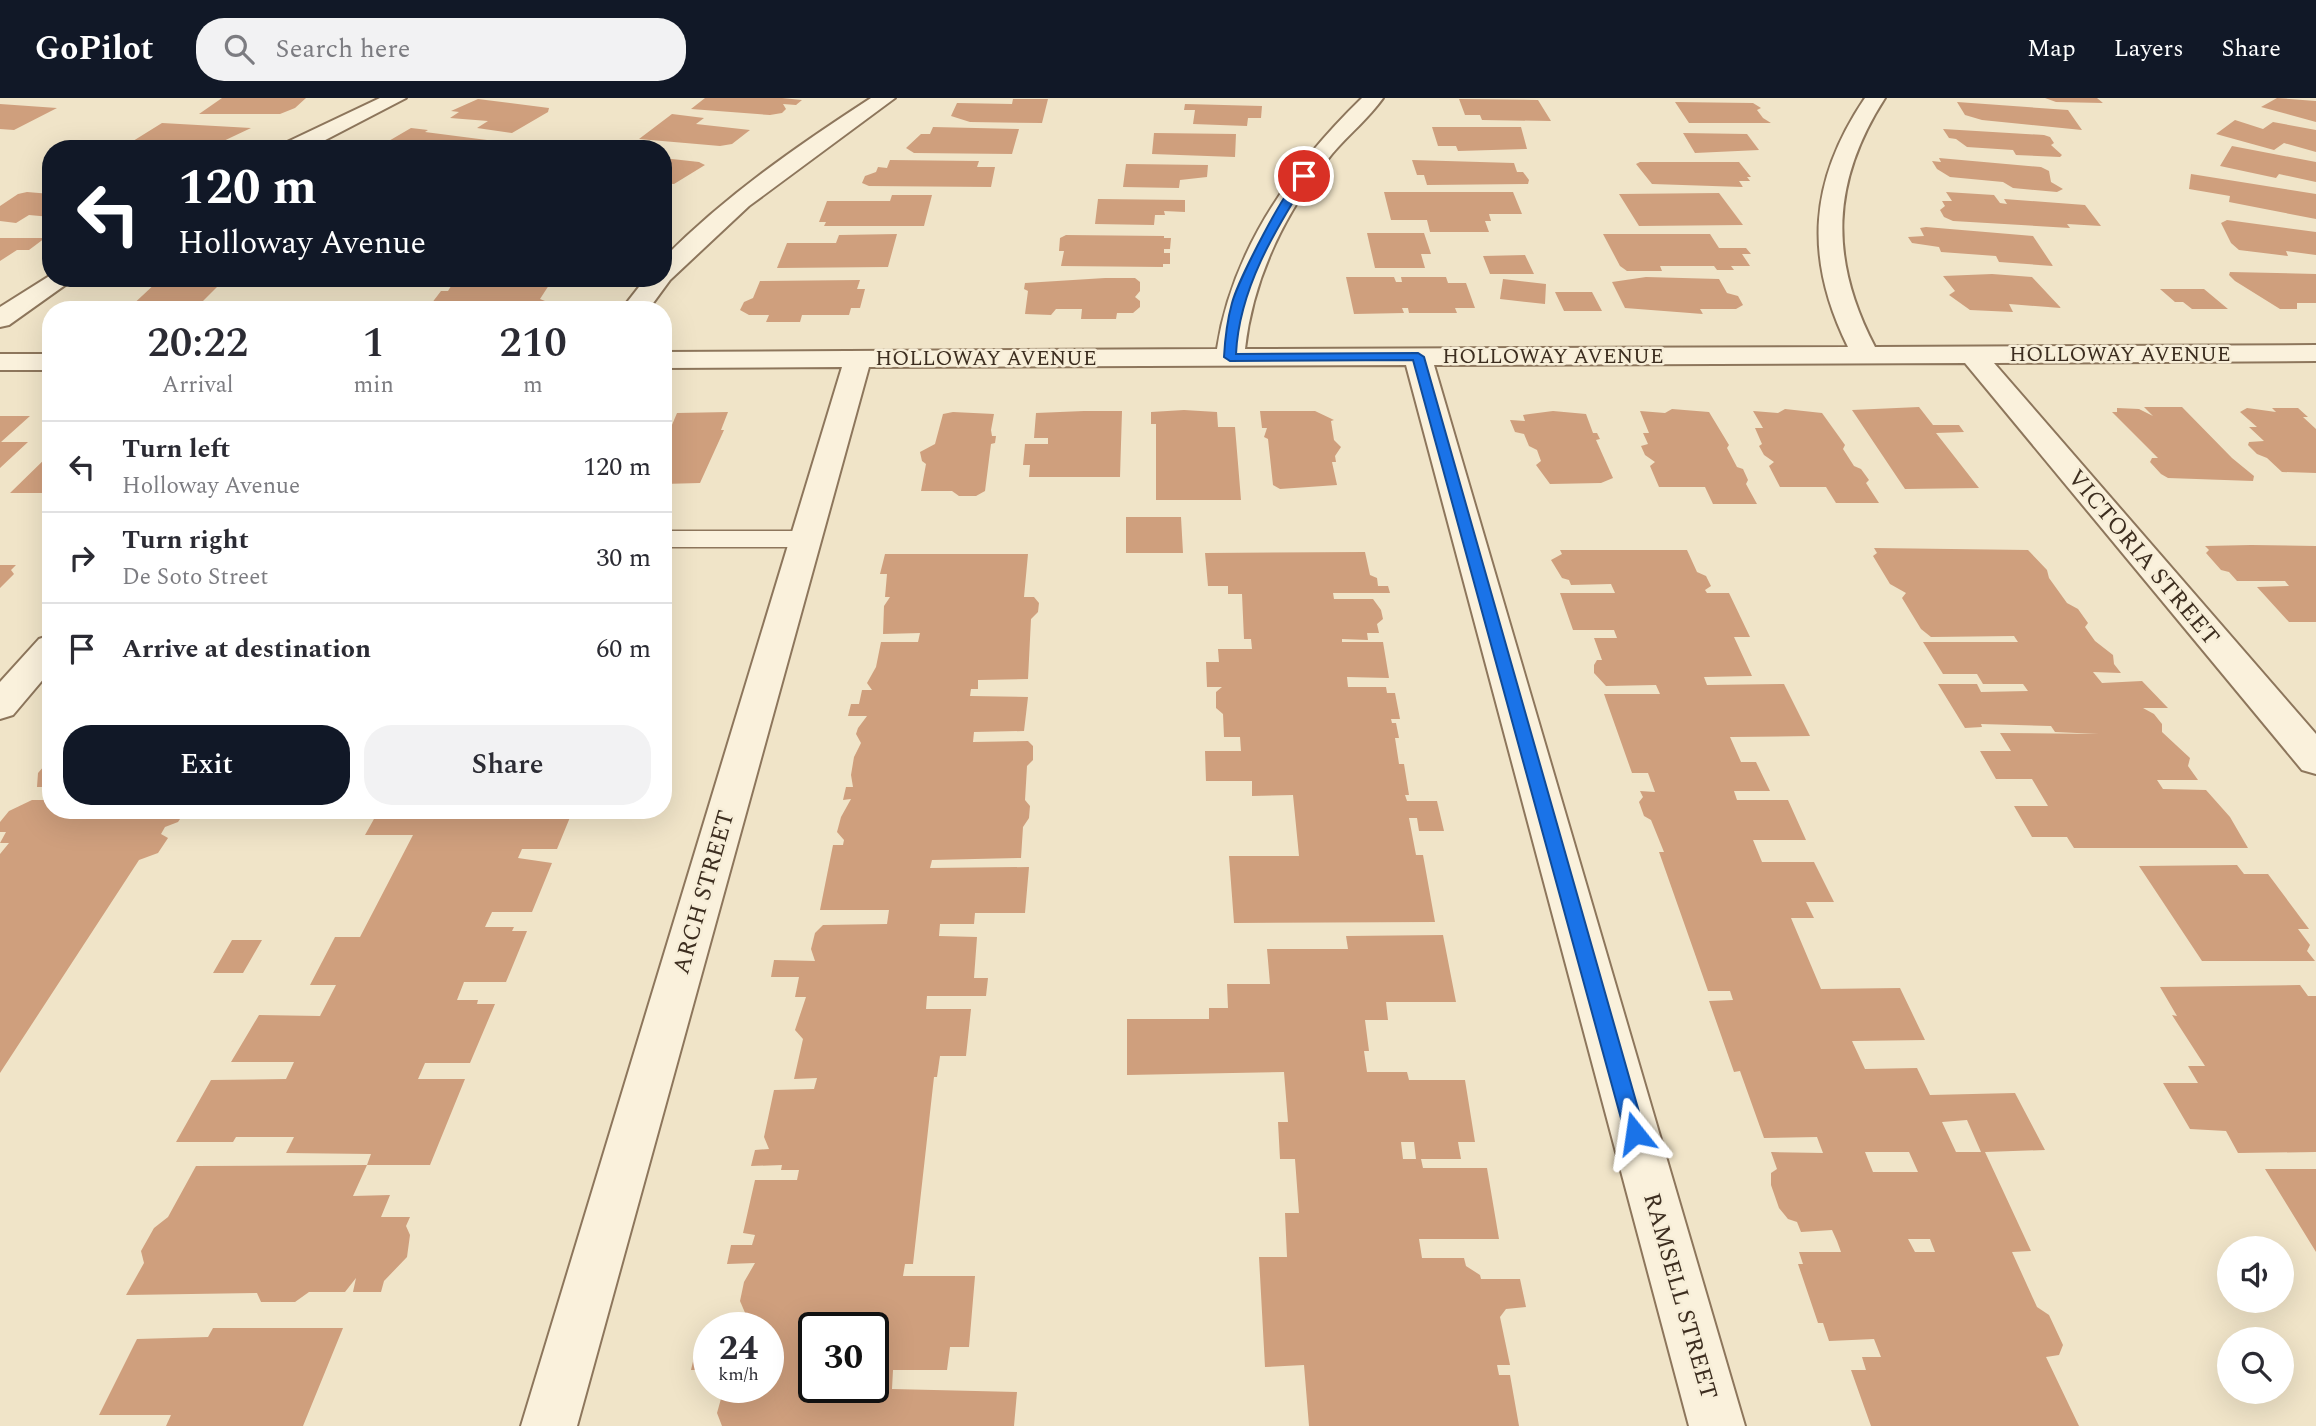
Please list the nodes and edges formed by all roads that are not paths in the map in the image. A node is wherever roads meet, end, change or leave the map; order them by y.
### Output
1 (396, 98) edge
2 (885, 98) edge
3 (1373, 98) edge
4 (1875, 98) edge
5 (310, 140) edge
6 (672, 264) edge
7 (49, 287) edge
8 (652, 287) edge
9 (641, 301) edge
10 (0, 319) edge
11 (2316, 353) edge
12 (1866, 355) junction
13 (1973, 355) junction
14 (1230, 357) junction
15 (1418, 357) junction
16 (858, 359) junction
17 (672, 360) edge
18 (0, 362) edge
19 (42, 362) edge
20 (672, 539) edge
21 (805, 540) junction
22 (42, 657) edge
23 (0, 706) edge
24 (2316, 760) edge
25 (549, 1426) edge
26 (1717, 1426) edge

1 - 5 street
2 - 6 street
3 - 14 street
4 - 12 street
7 - 10 street
8 - 9 street
11 - 13 street, HOLLOWAY AVENUE
12 - 13 street, HOLLOWAY AVENUE
12 - 15 street, HOLLOWAY AVENUE
13 - 24 street, VICTORIA STREET
14 - 15 street, HOLLOWAY AVENUE
14 - 16 street, HOLLOWAY AVENUE
15 - 26 street, RAMSELL STREET
16 - 17 street, HOLLOWAY AVENUE
16 - 21 street, ARCH STREET
18 - 19 street
20 - 21 lane
21 - 25 street, ARCH STREET
22 - 23 street

